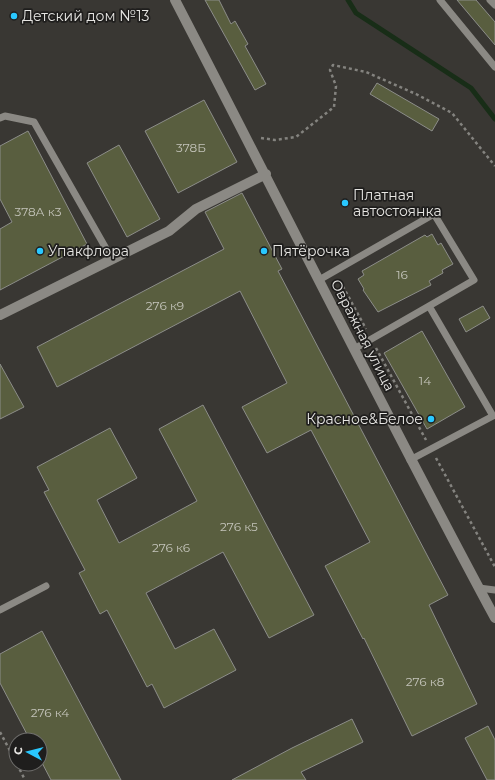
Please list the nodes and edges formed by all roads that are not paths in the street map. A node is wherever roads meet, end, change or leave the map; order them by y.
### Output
1 (175, 0) edge
2 (440, 0) edge
3 (490, 0) edge
4 (495, 5) edge
5 (495, 67) edge
6 (0, 118) edge
7 (266, 174) junction
8 (112, 259) junction
9 (319, 280) junction
10 (429, 306) junction
11 (0, 315) edge
12 (354, 349) junction
13 (494, 416) edge
14 (410, 460) junction
15 (46, 586) dead end
16 (479, 588) junction
17 (495, 590) edge
18 (0, 610) edge
19 (495, 618) edge

1 - 7 street, Овражная улица
2 - 5 lane
3 - 4 lane
6 - 8 lane
7 - 8 street
7 - 9 street, Овражная улица
8 - 11 street
9 - 10 lane
9 - 12 street, Овражная улица
10 - 12 lane
10 - 13 lane
12 - 14 street, Овражная улица
13 - 14 lane
14 - 16 street, Овражная улица
15 - 18 lane
16 - 17 lane
16 - 19 street, Овражная улица

